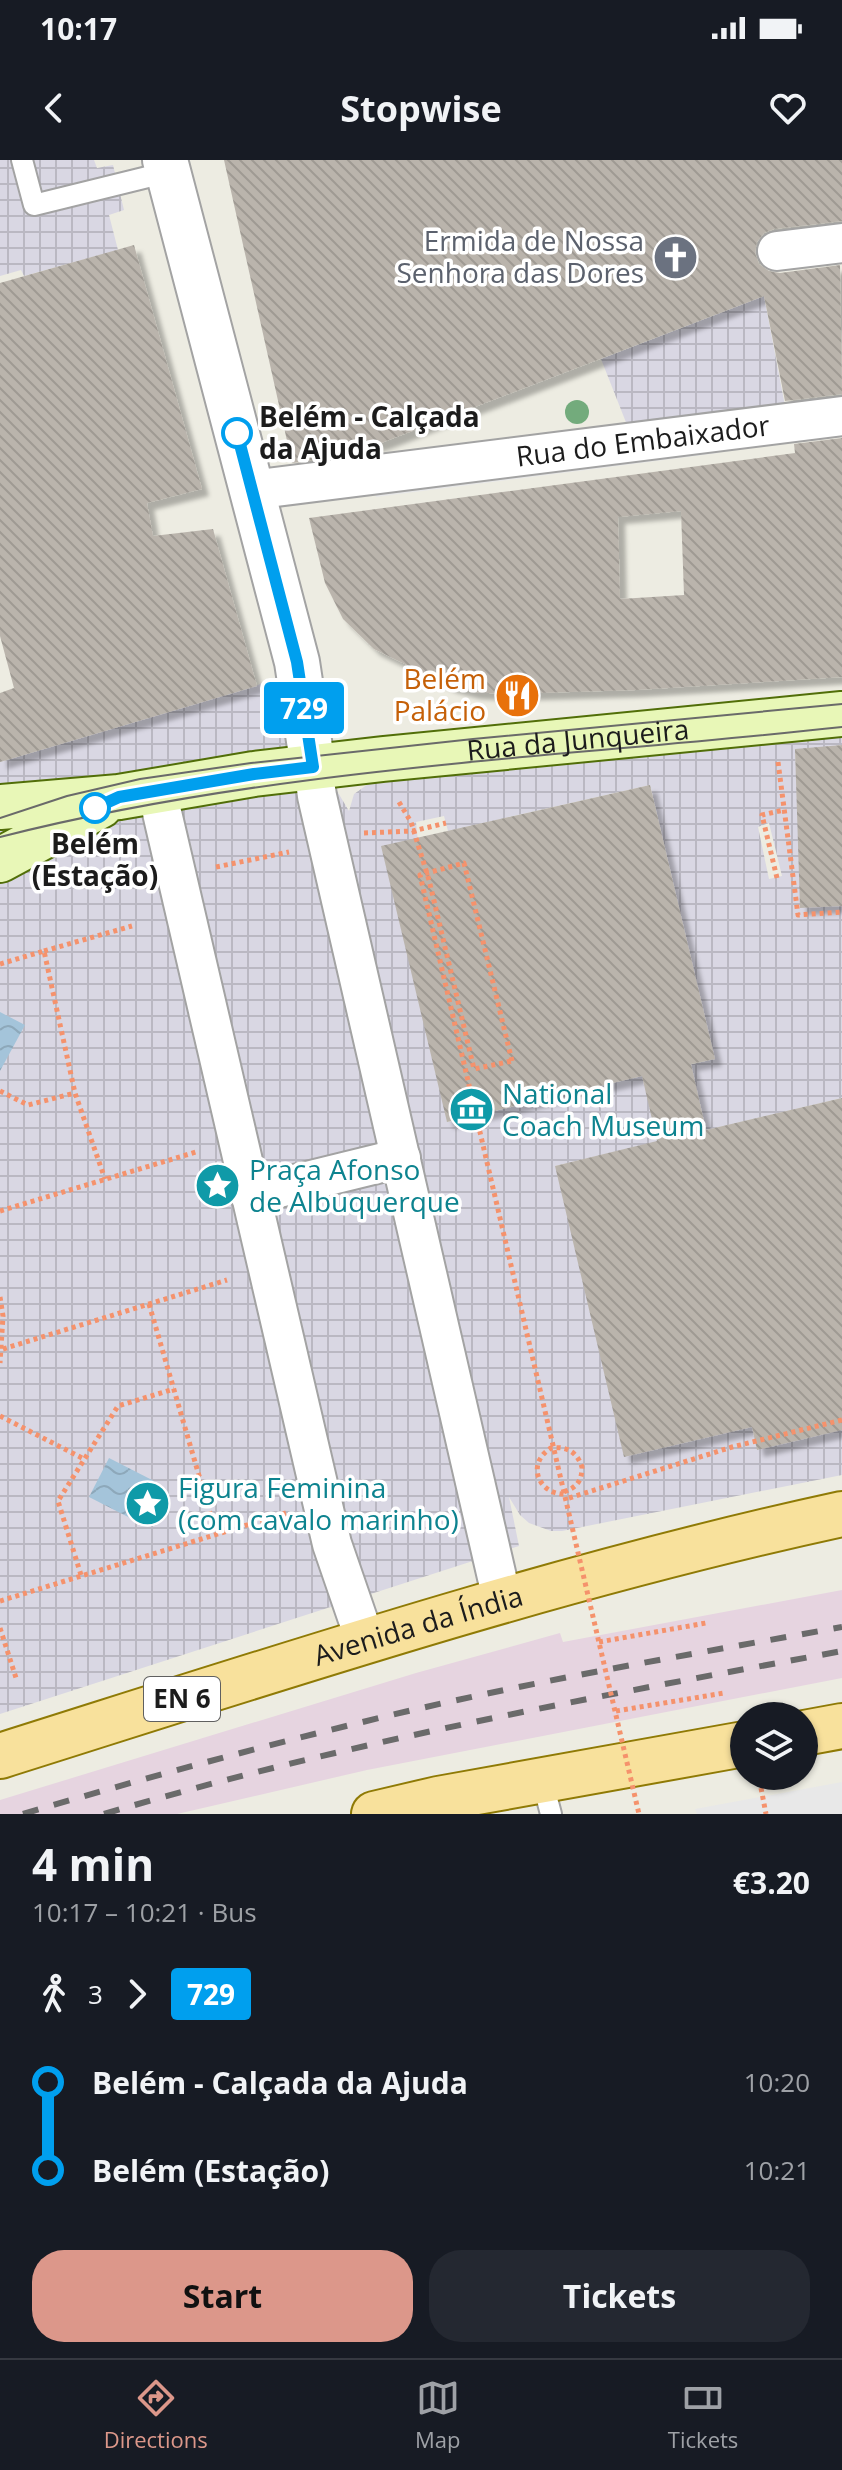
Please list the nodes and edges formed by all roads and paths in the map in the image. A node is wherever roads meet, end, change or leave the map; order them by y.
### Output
1 (22, 160) edge
2 (167, 166) edge
3 (842, 243) edge
4 (777, 251) dead end
5 (842, 416) edge
6 (252, 490) junction
7 (842, 714) edge
8 (773, 721) junction
9 (313, 767) junction
10 (392, 791) dead end
11 (138, 794) junction
12 (47, 802) junction
13 (0, 807) edge
14 (784, 810) junction
15 (0, 822) edge
16 (446, 823) dead end
17 (413, 831) junction
18 (0, 860) edge
19 (777, 878) dead end
20 (842, 912) edge
21 (132, 926) dead end
22 (44, 951) junction
23 (0, 964) edge
24 (0, 1091) edge
25 (75, 1093) junction
26 (196, 1152) dead end
27 (401, 1158) junction
28 (105, 1179) junction
29 (250, 1195) junction
30 (0, 1211) edge
31 (227, 1280) dead end
32 (0, 1297) edge
33 (149, 1304) junction
34 (3, 1349) junction
35 (0, 1363) edge
36 (174, 1389) junction
37 (0, 1416) edge
38 (842, 1420) edge
39 (84, 1459) junction
40 (567, 1494) junction
41 (286, 1513) dead end
42 (842, 1514) edge
43 (216, 1534) junction
44 (81, 1575) junction
45 (502, 1599) junction
46 (0, 1601) edge
47 (706, 1623) dead end
48 (0, 1628) edge
49 (365, 1640) junction
50 (599, 1642) junction
51 (17, 1681) dead end
52 (724, 1693) dead end
53 (616, 1711) junction
54 (842, 1726) edge
55 (818, 1730) edge
56 (730, 1748) edge
57 (0, 1756) edge
58 (761, 1790) edge
59 (547, 1797) edge
60 (374, 1814) edge
61 (639, 1814) edge
62 (766, 1814) edge

1 - 2 lane
2 - 6 street
3 - 4 street
5 - 6 street, Rua do Embaixador
6 - 9 street
7 - 8 main road, Rua da Junqueira
8 - 9 main road, Rua da Junqueira
8 - 14 path
9 - 11 main road
9 - 27 street
10 - 17 path
11 - 12 main road
11 - 18 main road
11 - 29 street
12 - 13 main road
12 - 15 lane
14 - 19 path
14 - 20 path
16 - 17 path
17 - 40 path, bridge
21 - 22 path
22 - 23 path
22 - 25 path
24 - 25 path
25 - 28 path
26 - 28 path
27 - 29 street
27 - 45 street
28 - 30 path
29 - 49 street
31 - 33 path
32 - 34 path
33 - 34 path
33 - 36 path
34 - 35 path
36 - 39 path
36 - 43 path
37 - 39 path
38 - 40 path
39 - 44 path
40 - 40 path
40 - 50 path, bridge
41 - 43 path
42 - 45 main road, Avenida da Índia / EN 6
43 - 44 path
44 - 46 path
45 - 49 main road, Avenida da Índia / EN 6
47 - 50 path
48 - 51 path
49 - 57 main road, Avenida da Índia / EN 6
50 - 53 path, bridge
52 - 53 path
53 - 61 path, bridge
54 - 55 main road
56 - 59 main road
58 - 62 path
59 - 60 main road

